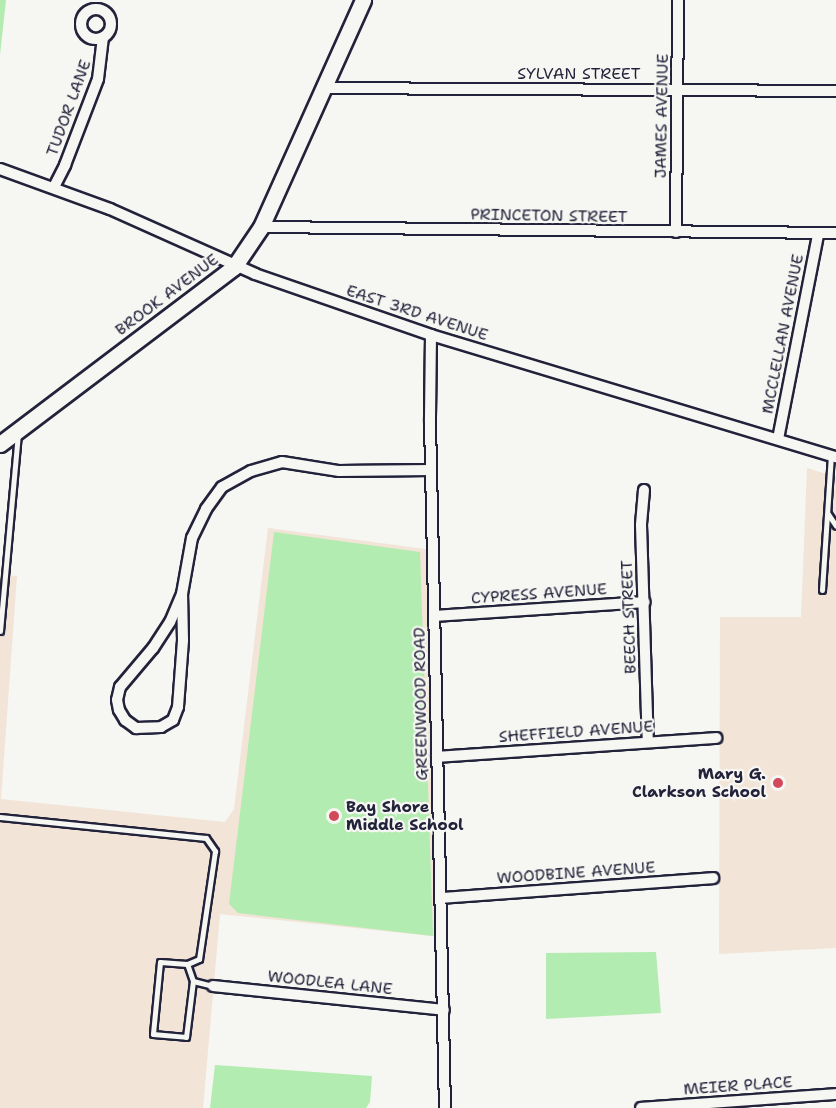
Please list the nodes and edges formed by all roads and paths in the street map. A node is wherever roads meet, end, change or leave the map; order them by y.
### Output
1 (363, 0) edge
2 (678, 0) edge
3 (103, 37) dead end
4 (322, 88) junction
5 (677, 90) junction
6 (836, 91) edge
7 (0, 169) edge
8 (54, 187) junction
9 (261, 227) junction
10 (676, 232) junction
11 (836, 233) edge
12 (818, 235) junction
13 (234, 267) junction
14 (431, 335) junction
15 (19, 429) junction
16 (778, 439) junction
17 (0, 444) edge
18 (833, 456) edge
19 (431, 470) junction
20 (644, 490) dead end
21 (827, 513) junction
22 (836, 526) edge
23 (822, 590) dead end
24 (182, 594) junction
25 (645, 602) junction
26 (435, 616) junction
27 (0, 631) edge
28 (716, 738) dead end
29 (648, 742) junction
30 (437, 757) junction
31 (0, 817) edge
32 (713, 878) dead end
33 (441, 898) junction
34 (187, 964) junction
35 (193, 981) junction
36 (213, 986) joint
37 (444, 1010) junction
38 (836, 1094) edge
39 (446, 1108) edge
40 (641, 1108) edge

1 - 4 street, BROOK AVENUE
2 - 5 street, JAMES AVENUE
3 - 8 street, TUDOR LANE
4 - 5 street, SYLVAN STREET
4 - 9 street, BROOK AVENUE
5 - 6 street, SYLVAN STREET
5 - 10 street, JAMES AVENUE
7 - 8 street, EAST 3RD AVENUE
8 - 13 street, EAST 3RD AVENUE
9 - 10 street, PRINCETON STREET
9 - 13 street, BROOK AVENUE
10 - 12 street, PRINCETON STREET
11 - 12 street, PRINCETON STREET
12 - 16 street, MCCLELLAN AVENUE
13 - 14 street, EAST 3RD AVENUE
13 - 15 street, BROOK AVENUE
14 - 16 street, EAST 3RD AVENUE
14 - 19 street, GREENWOOD ROAD
15 - 17 street, BROOK AVENUE
15 - 27 lane
16 - 18 street, EAST 3RD AVENUE
18 - 21 lane
19 - 24 street
19 - 26 street, GREENWOOD ROAD
20 - 25 street, BEECH STREET
21 - 22 lane
21 - 23 lane
24 - 24 street
25 - 26 street, CYPRESS AVENUE
25 - 29 street, BEECH STREET
26 - 30 street, GREENWOOD ROAD
28 - 29 street, SHEFFIELD AVENUE
29 - 30 street, SHEFFIELD AVENUE
30 - 33 street, GREENWOOD ROAD
31 - 34 lane
32 - 33 street, WOODBINE AVENUE
33 - 37 street, GREENWOOD ROAD
34 - 35 lane
34 - 35 lane
35 - 36 lane
36 - 37 street, WOODLEA LANE
37 - 39 street, GREENWOOD ROAD
38 - 40 street, MEIER PLACE

